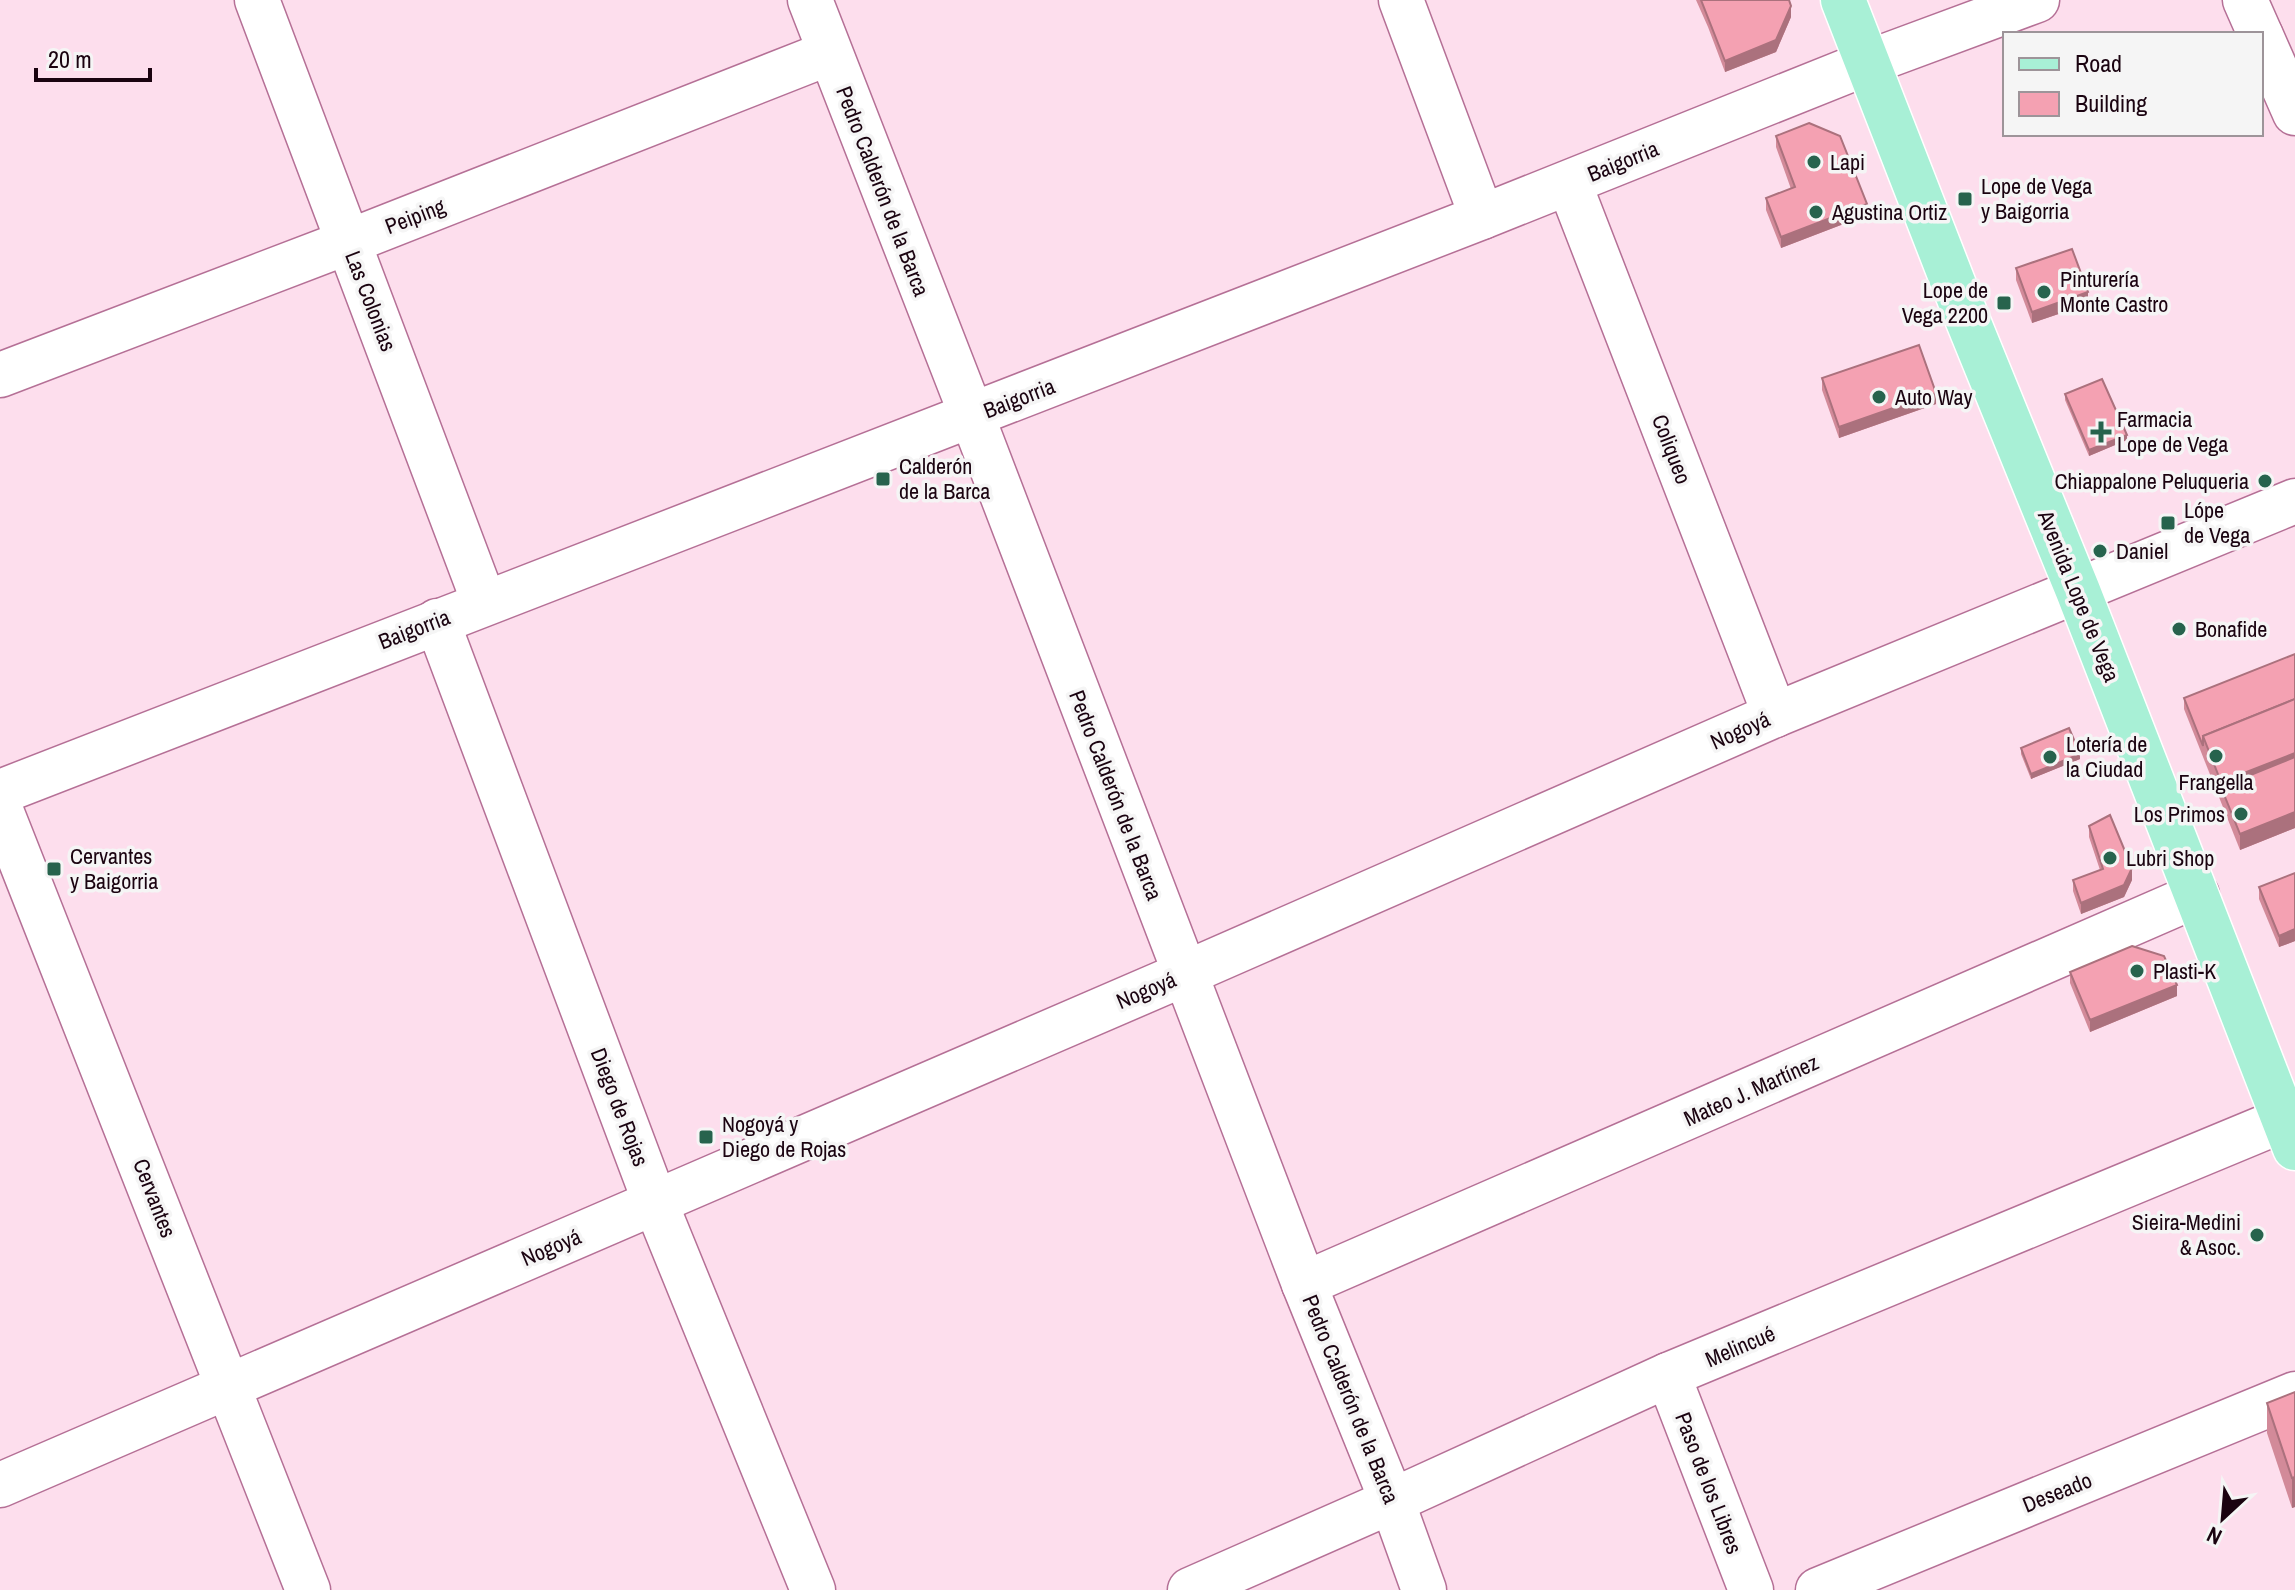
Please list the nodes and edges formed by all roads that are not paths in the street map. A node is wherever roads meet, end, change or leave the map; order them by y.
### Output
1 (257, 0) edge
2 (810, 0) edge
3 (1401, 0) edge
4 (1843, 0) edge
5 (2037, 0) edge
6 (2245, 0) edge
7 (2260, 32) edge
8 (2263, 40) edge
9 (829, 53) junction
10 (1867, 63) junction
11 (2295, 113) edge
12 (1569, 183) junction
13 (1482, 217) junction
14 (348, 242) junction
15 (0, 375) edge
16 (972, 416) junction
17 (2295, 501) edge
18 (2078, 591) junction
19 (484, 602) junction
20 (437, 621) junction
21 (1775, 715) junction
22 (0, 792) edge
23 (0, 808) edge
24 (2197, 895) junction
25 (1184, 974) junction
26 (2291, 1128) edge
27 (655, 1202) junction
28 (1304, 1284) junction
29 (1668, 1375) junction
30 (228, 1385) junction
31 (2295, 1394) edge
32 (0, 1485) edge
33 (1392, 1501) junction
34 (308, 1590) edge
35 (813, 1590) edge
36 (1190, 1590) edge
37 (1424, 1590) edge
38 (1751, 1590) edge
39 (1818, 1590) edge

1 - 14 street, Las Colonias
2 - 9 street, Pedro Calderón de la Barca
3 - 13 street
4 - 10 main road, Avenida Lope de Vega
5 - 10 street, Baigorria
6 - 7 street
8 - 11 street
9 - 14 street, Peiping
9 - 16 street, Pedro Calderón de la Barca
10 - 12 street, Baigorria
10 - 18 main road, Avenida Lope de Vega
12 - 13 street, Baigorria
12 - 21 street, Coliqueo
13 - 16 street, Baigorria
14 - 15 street, Peiping
14 - 19 street, Las Colonias
16 - 19 street, Baigorria
16 - 25 street, Pedro Calderón de la Barca
17 - 18 street, Nogoyá
18 - 21 street, Nogoyá
18 - 24 main road, Avenida Lope de Vega
19 - 20 street, Baigorria
20 - 22 street, Baigorria
20 - 27 street, Diego de Rojas
21 - 25 street, Nogoyá
23 - 30 street, Cervantes
24 - 26 main road, Avenida Lope de Vega
24 - 28 street, Mateo J. Martínez
25 - 27 street, Nogoyá
25 - 28 street, Pedro Calderón de la Barca
26 - 29 street, Melincué
27 - 30 street, Nogoyá
27 - 35 street, Diego de Rojas
28 - 33 street, Pedro Calderón de la Barca
29 - 33 street, Melincué
29 - 38 street, Paso de los Libres
30 - 32 street, Nogoyá
30 - 34 street, Cervantes
31 - 39 street, Deseado
33 - 36 street, Melincué
33 - 37 street, Pedro Calderón de la Barca

